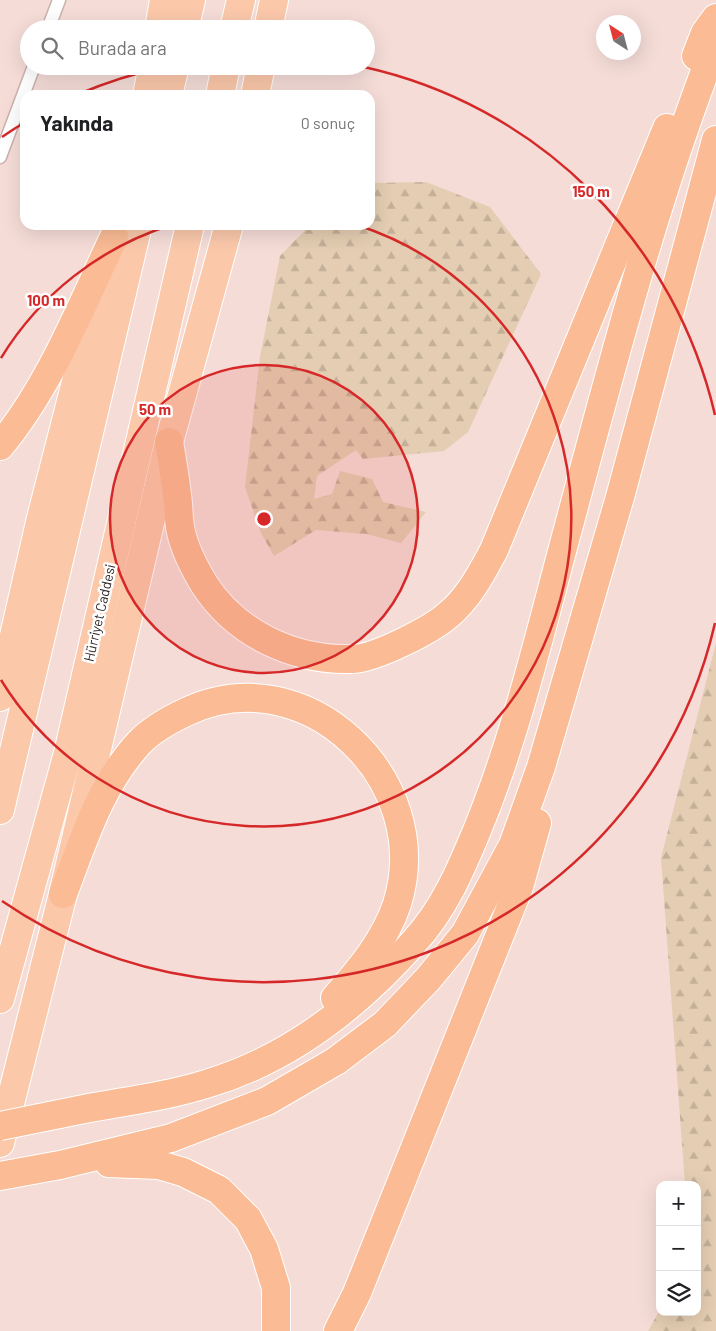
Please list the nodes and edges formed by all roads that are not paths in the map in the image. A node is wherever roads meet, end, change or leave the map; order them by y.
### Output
1 (59, 0) edge
2 (164, 0) edge
3 (191, 0) edge
4 (241, 0) edge
5 (274, 0) edge
6 (716, 18) edge
7 (51, 20) edge
8 (161, 20) edge
9 (186, 20) edge
10 (236, 20) edge
11 (270, 20) edge
12 (716, 42) edge
13 (31, 75) edge
14 (151, 75) edge
15 (173, 75) edge
16 (224, 75) edge
17 (259, 75) edge
18 (25, 90) edge
19 (149, 90) edge
20 (169, 90) edge
21 (221, 90) edge
22 (256, 90) edge
23 (20, 103) edge
24 (716, 140) edge
25 (0, 156) edge
26 (137, 230) edge
27 (189, 230) edge
28 (228, 230) edge
29 (115, 231) edge
30 (170, 442) junction
31 (0, 446) edge
32 (620, 497) junction
33 (0, 697) edge
34 (0, 810) edge
35 (63, 894) junction
36 (0, 999) edge
37 (289, 1049) junction
38 (0, 1126) edge
39 (0, 1143) edge
40 (50, 1167) junction
41 (0, 1176) edge
42 (276, 1331) edge
43 (338, 1331) edge

1 - 7 lane
2 - 8 highway
3 - 9 highway
4 - 10 highway
5 - 11 highway
6 - 30 highway
12 - 37 highway
13 - 18 lane
14 - 19 highway
15 - 20 highway
16 - 21 highway
17 - 22 highway
23 - 25 lane
24 - 32 highway
26 - 34 highway
27 - 36 highway, Hürriyet Caddesi
28 - 30 highway
29 - 31 highway
29 - 33 highway
30 - 35 highway
32 - 40 highway
32 - 43 highway
35 - 37 highway
35 - 39 highway
37 - 38 highway, bridge
40 - 41 highway
40 - 42 highway

